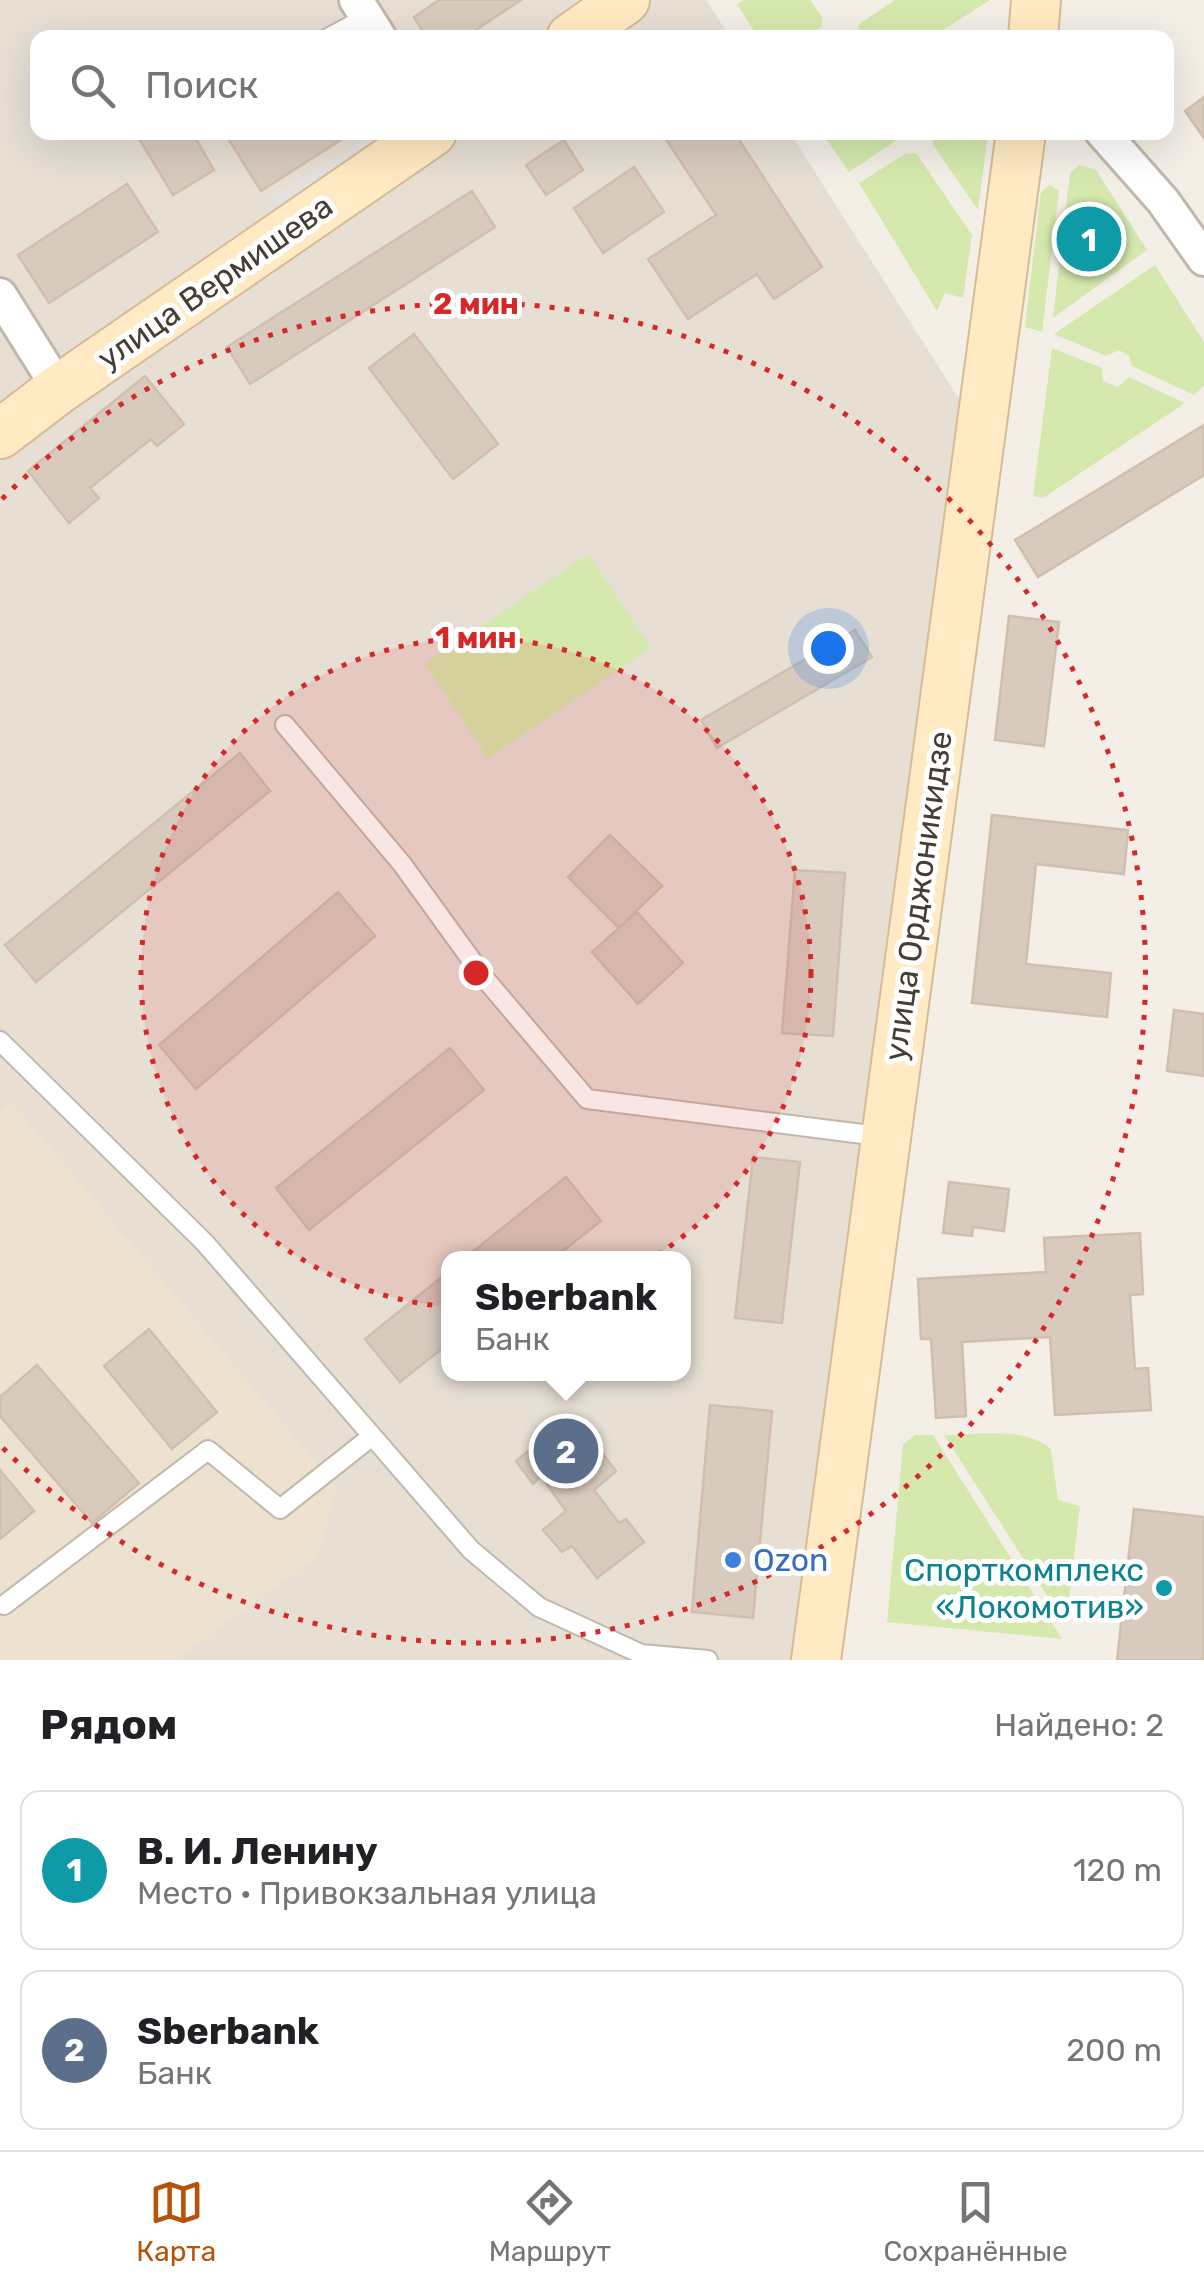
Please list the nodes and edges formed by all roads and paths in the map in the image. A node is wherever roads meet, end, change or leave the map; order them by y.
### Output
1 (626, 0) edge
2 (1036, 0) edge
3 (368, 18) edge
4 (344, 30) edge
5 (583, 30) edge
6 (1034, 30) edge
7 (420, 140) edge
8 (1020, 140) edge
9 (1109, 140) edge
10 (1204, 260) edge
11 (0, 295) edge
12 (60, 389) junction
13 (0, 434) edge
14 (284, 725) dead end
15 (0, 1041) edge
16 (886, 1137) junction
17 (371, 1438) junction
18 (4, 1605) dead end
19 (708, 1660) edge
20 (816, 1660) edge

1 - 5 street
2 - 6 street
3 - 4 lane
7 - 12 street, улица Вермишева
8 - 16 street, улица Орджоникидзе
9 - 10 street
11 - 12 street
12 - 13 street, улица Вермишева
14 - 16 lane
15 - 17 lane
16 - 20 street, улица Орджоникидзе
17 - 18 lane
17 - 19 lane

